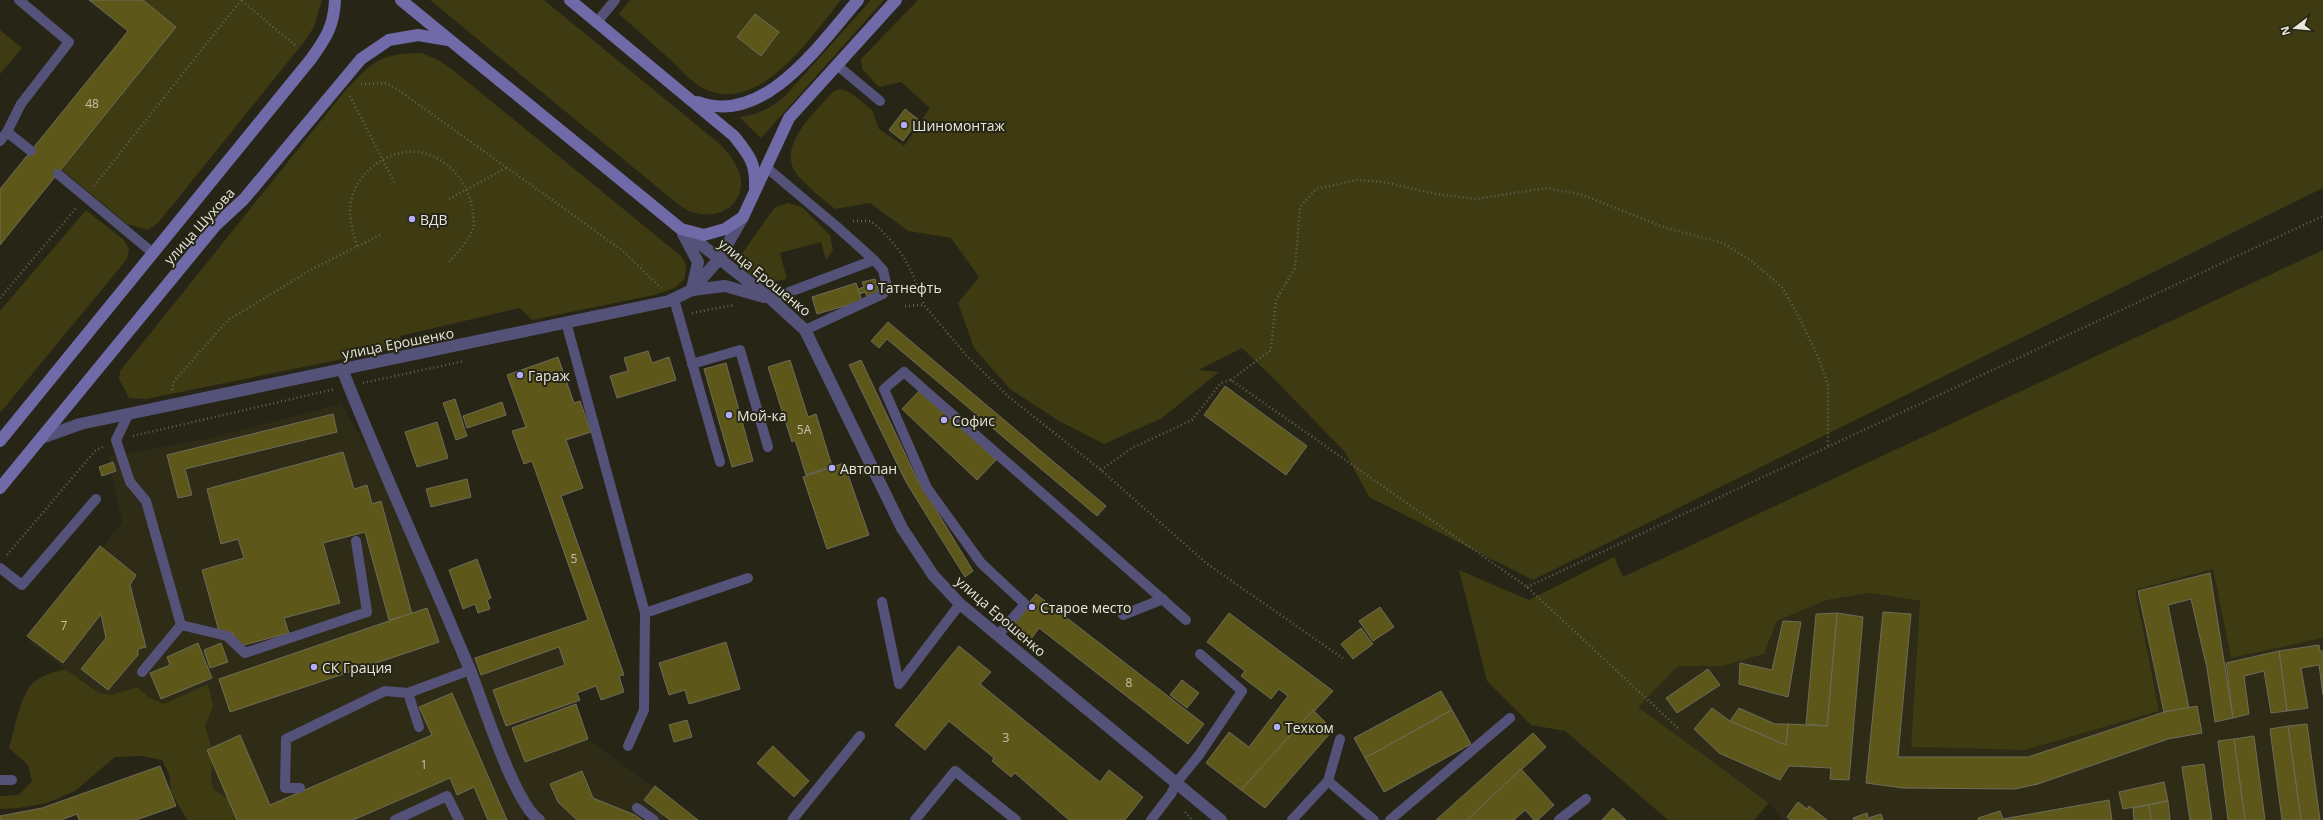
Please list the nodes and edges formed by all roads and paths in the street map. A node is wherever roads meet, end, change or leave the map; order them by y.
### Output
1 (19, 0) edge
2 (241, 0) edge
3 (335, 0) edge
4 (401, 0) edge
5 (570, 0) edge
6 (615, 0) edge
7 (858, 0) edge
8 (896, 0) edge
9 (597, 22) junction
10 (449, 40) junction
11 (296, 46) dead end
12 (838, 66) junction
13 (354, 86) dead end
14 (349, 93) dead end
15 (690, 98) junction
16 (880, 101) dead end
17 (7, 132) junction
18 (0, 141) edge
19 (31, 151) dead end
20 (382, 159) junction
21 (508, 168) junction
22 (767, 168) junction
23 (58, 174) dead end
24 (394, 182) dead end
25 (468, 188) junction
26 (755, 194) junction
27 (86, 196) junction
28 (449, 198) dead end
29 (2323, 216) edge
30 (743, 217) junction
31 (836, 226) junction
32 (681, 229) junction
33 (380, 235) dead end
34 (358, 246) junction
35 (153, 253) junction
36 (719, 259) junction
37 (874, 260) junction
38 (449, 262) dead end
39 (692, 290) junction
40 (0, 298) edge
41 (771, 299) junction
42 (671, 300) junction
43 (736, 305) dead end
44 (924, 305) junction
45 (905, 306) dead end
46 (678, 315) junction
47 (566, 322) junction
48 (805, 330) junction
49 (470, 360) dead end
50 (692, 364) junction
51 (342, 369) junction
52 (1231, 380) junction
53 (348, 386) junction
54 (175, 404) junction
55 (129, 413) junction
56 (180, 425) junction
57 (44, 437) junction
58 (116, 440) junction
59 (0, 441) edge
60 (1828, 446) junction
61 (768, 447) dead end
62 (720, 462) dead end
63 (1101, 470) junction
64 (0, 488) edge
65 (96, 499) dead end
66 (356, 541) dead end
67 (5, 557) dead end
68 (0, 568) edge
69 (748, 578) dead end
70 (1527, 587) junction
71 (1162, 599) junction
72 (882, 602) dead end
73 (960, 604) junction
74 (645, 613) junction
75 (1123, 615) dead end
76 (1186, 620) dead end
77 (181, 625) junction
78 (998, 635) junction
79 (1200, 654) dead end
80 (1344, 659) dead end
81 (470, 670) junction
82 (142, 672) dead end
83 (408, 693) junction
84 (1510, 718) dead end
85 (419, 727) dead end
86 (1679, 730) dead end
87 (860, 736) dead end
88 (1340, 739) dead end
89 (628, 746) dead end
90 (0, 780) edge
91 (12, 780) dead end
92 (1328, 781) junction
93 (1176, 782) junction
94 (300, 788) dead end
95 (1171, 794) junction
96 (1586, 799) dead end
97 (637, 808) dead end
98 (533, 818) edge
99 (395, 820) edge
100 (459, 820) edge
101 (654, 820) edge
102 (794, 820) edge
103 (915, 820) edge
104 (1016, 820) edge
105 (1151, 820) edge
106 (1192, 820) edge
107 (1221, 820) edge
108 (1292, 820) edge
109 (1374, 820) edge
110 (1390, 820) edge
111 (1559, 820) edge

1 - 17 lane
2 - 11 path
2 - 27 path
3 - 35 main road, улица Шухова
4 - 10 main road, улица Ерошенко
5 - 9 main road, улица Ерошенко
6 - 9 lane
7 - 15 main road
8 - 12 main road
9 - 15 main road, улица Ерошенко
10 - 32 main road, улица Ерошенко
10 - 57 main road, улица Шухова
12 - 16 lane
12 - 22 main road
13 - 21 path
14 - 20 path
15 - 26 main road, улица Ерошенко
17 - 18 lane
17 - 19 lane
20 - 24 path
20 - 25 path
20 - 34 path
21 - 25 path
21 - 42 path
22 - 26 main road
22 - 31 lane
23 - 27 lane
25 - 28 path
25 - 38 path
26 - 30 main road, улица Ерошенко
27 - 35 lane
27 - 40 path
29 - 60 path
30 - 32 main road, улица Ерошенко
30 - 36 street
31 - 37 lane
31 - 44 path
32 - 36 street, улица Ерошенко
32 - 39 street, улица Ерошенко
33 - 34 path
34 - 54 path
35 - 59 main road, улица Шухова
36 - 39 street
36 - 41 street, улица Ерошенко
37 - 41 lane
37 - 48 lane
39 - 41 street
39 - 42 street, улица Ерошенко
41 - 48 street, улица Ерошенко
42 - 46 lane
42 - 47 street, улица Ерошенко
43 - 46 path
44 - 45 path
44 - 63 path
46 - 50 lane
47 - 51 street, улица Ерошенко
47 - 74 lane
48 - 73 street, улица Ерошенко
49 - 53 path
50 - 61 lane
50 - 62 lane
51 - 53 street
51 - 54 street, улица Ерошенко
52 - 60 path
52 - 63 path
52 - 70 path
53 - 56 path
53 - 81 street
54 - 55 street, улица Ерошенко
54 - 56 path
55 - 57 street, улица Ерошенко
55 - 58 lane
56 - 58 path
57 - 64 main road, улица Шухова
58 - 67 path
58 - 77 lane
60 - 70 path
63 - 80 path
65 - 68 lane
66 - 77 lane
69 - 74 lane
70 - 86 path
71 - 75 lane
71 - 76 lane
71 - 78 lane
72 - 73 lane
73 - 78 street, улица Ерошенко
74 - 89 lane
77 - 82 lane
78 - 93 street, улица Ерошенко
79 - 93 lane
81 - 83 lane
81 - 98 street
83 - 85 lane
83 - 94 lane
84 - 110 lane
87 - 102 lane
88 - 92 lane
90 - 91 lane
92 - 108 lane
92 - 109 lane
93 - 95 lane
93 - 107 street, улица Ерошенко
95 - 105 lane
95 - 106 path
96 - 111 lane
97 - 101 lane
99 - 100 lane
103 - 104 lane

